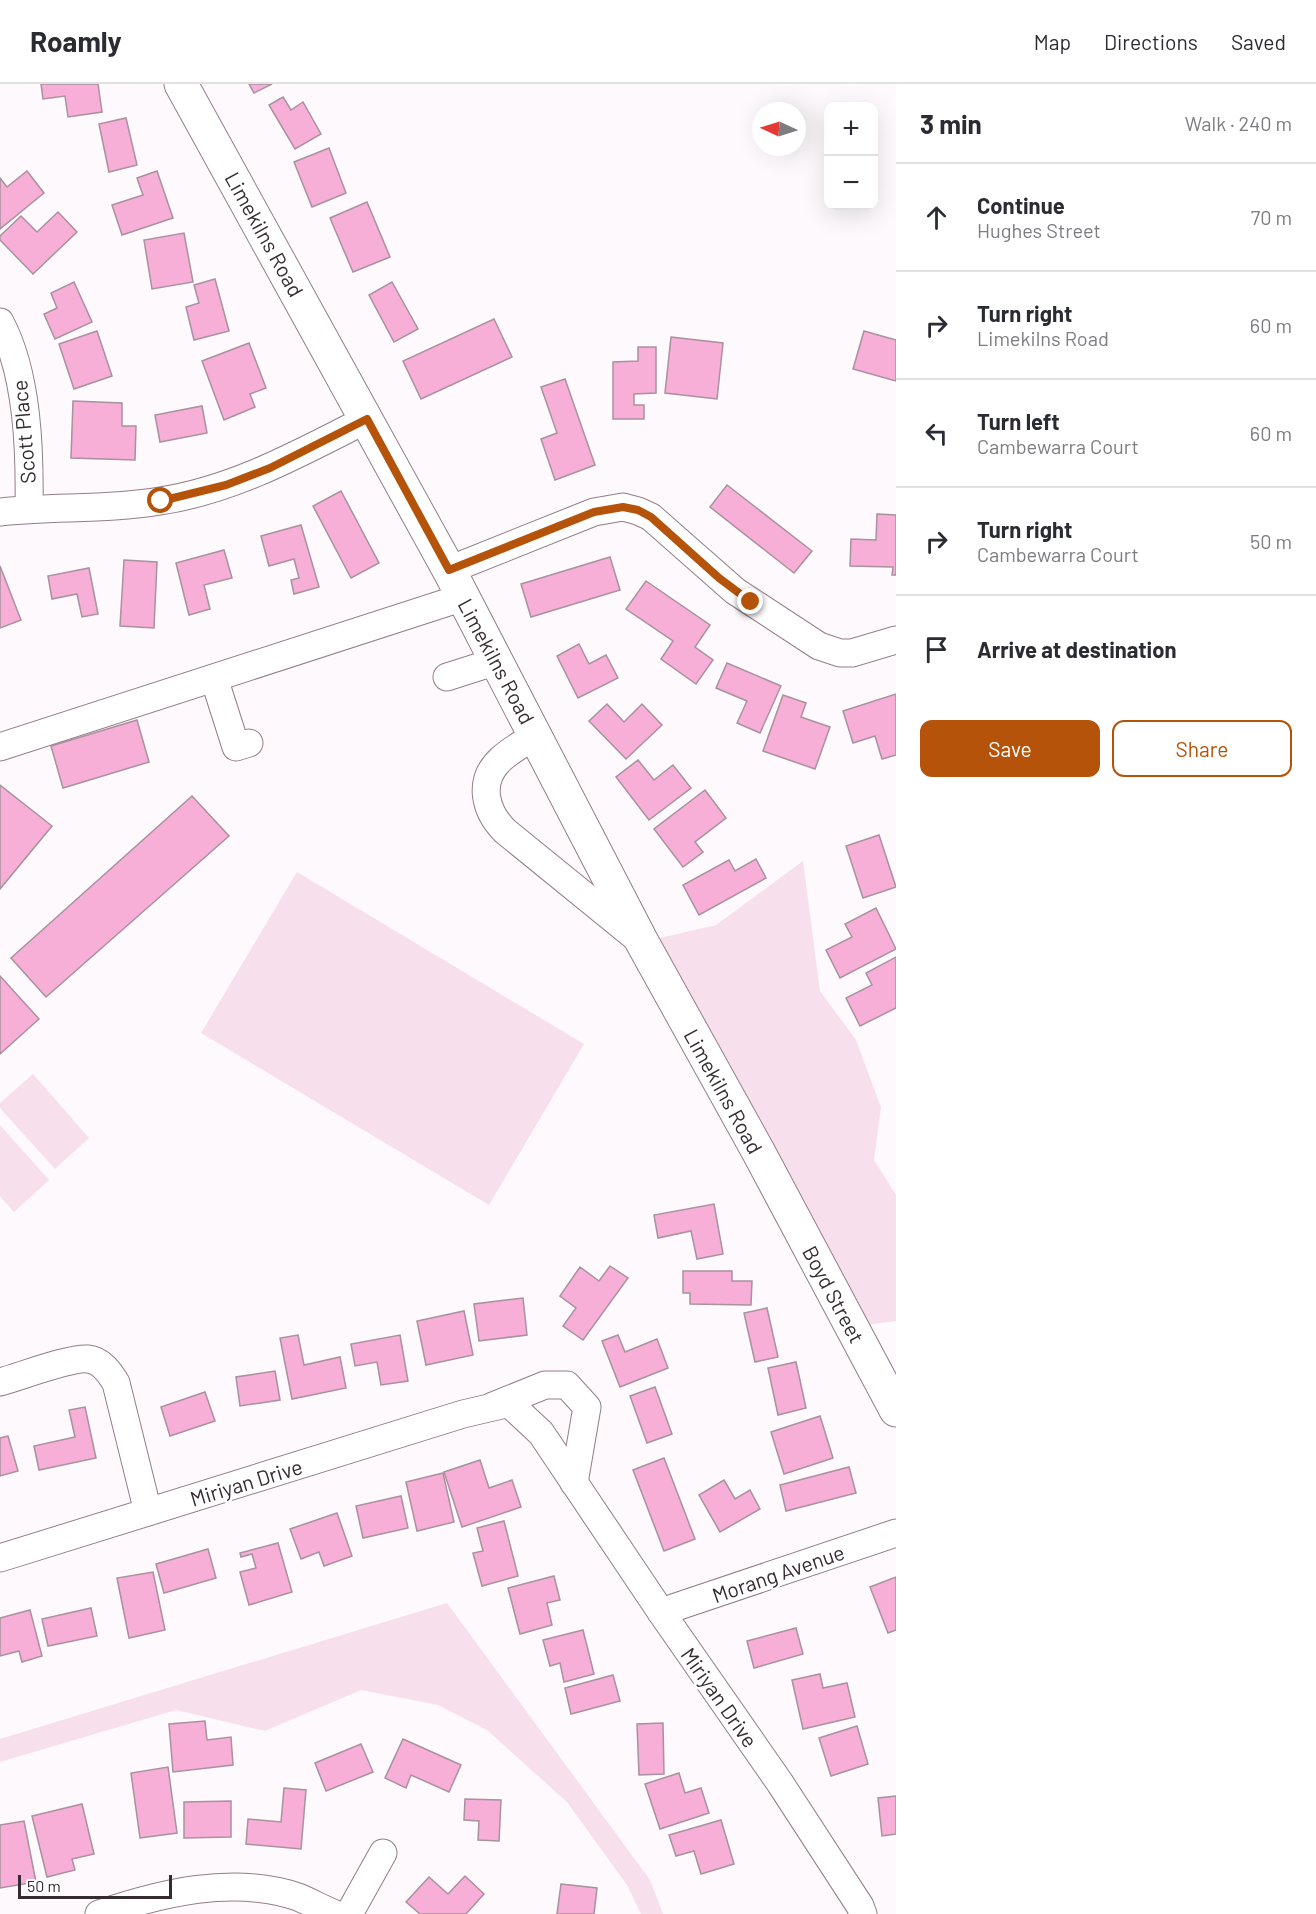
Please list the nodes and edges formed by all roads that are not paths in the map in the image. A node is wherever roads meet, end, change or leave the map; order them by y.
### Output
1 (181, 84) edge
2 (0, 322) edge
3 (367, 419) junction
4 (28, 509) junction
5 (0, 512) edge
6 (457, 584) junction
7 (896, 640) edge
8 (497, 661) junction
9 (447, 677) dead end
10 (214, 678) junction
11 (536, 735) junction
12 (249, 743) dead end
13 (0, 747) edge
14 (642, 942) junction
15 (772, 1179) joint
16 (0, 1382) edge
17 (492, 1406) junction
18 (896, 1410) edge
19 (574, 1483) junction
20 (148, 1512) junction
21 (896, 1533) edge
22 (0, 1558) edge
23 (661, 1612) junction
24 (383, 1852) dead end
25 (99, 1914) edge
26 (335, 1914) edge
27 (349, 1914) edge
28 (863, 1914) edge

1 - 3 main road, Limekilns Road
2 - 4 street, Scott Place
3 - 4 street
3 - 6 main road, Limekilns Road
4 - 5 street
6 - 7 street
6 - 8 main road, Limekilns Road
6 - 10 street
8 - 9 street
8 - 11 main road, Limekilns Road
10 - 12 street
10 - 13 street
11 - 14 main road, Limekilns Road
11 - 14 street
14 - 15 main road, Limekilns Road
15 - 18 main road, Boyd Street
16 - 20 street
17 - 19 street, Miriyan Drive
17 - 19 street, Miriyan Drive
17 - 20 street, Miriyan Drive
19 - 23 street, Miriyan Drive
20 - 22 street, Miriyan Drive
21 - 23 street, Morang Avenue
23 - 28 street, Miriyan Drive
24 - 27 street
25 - 26 street

